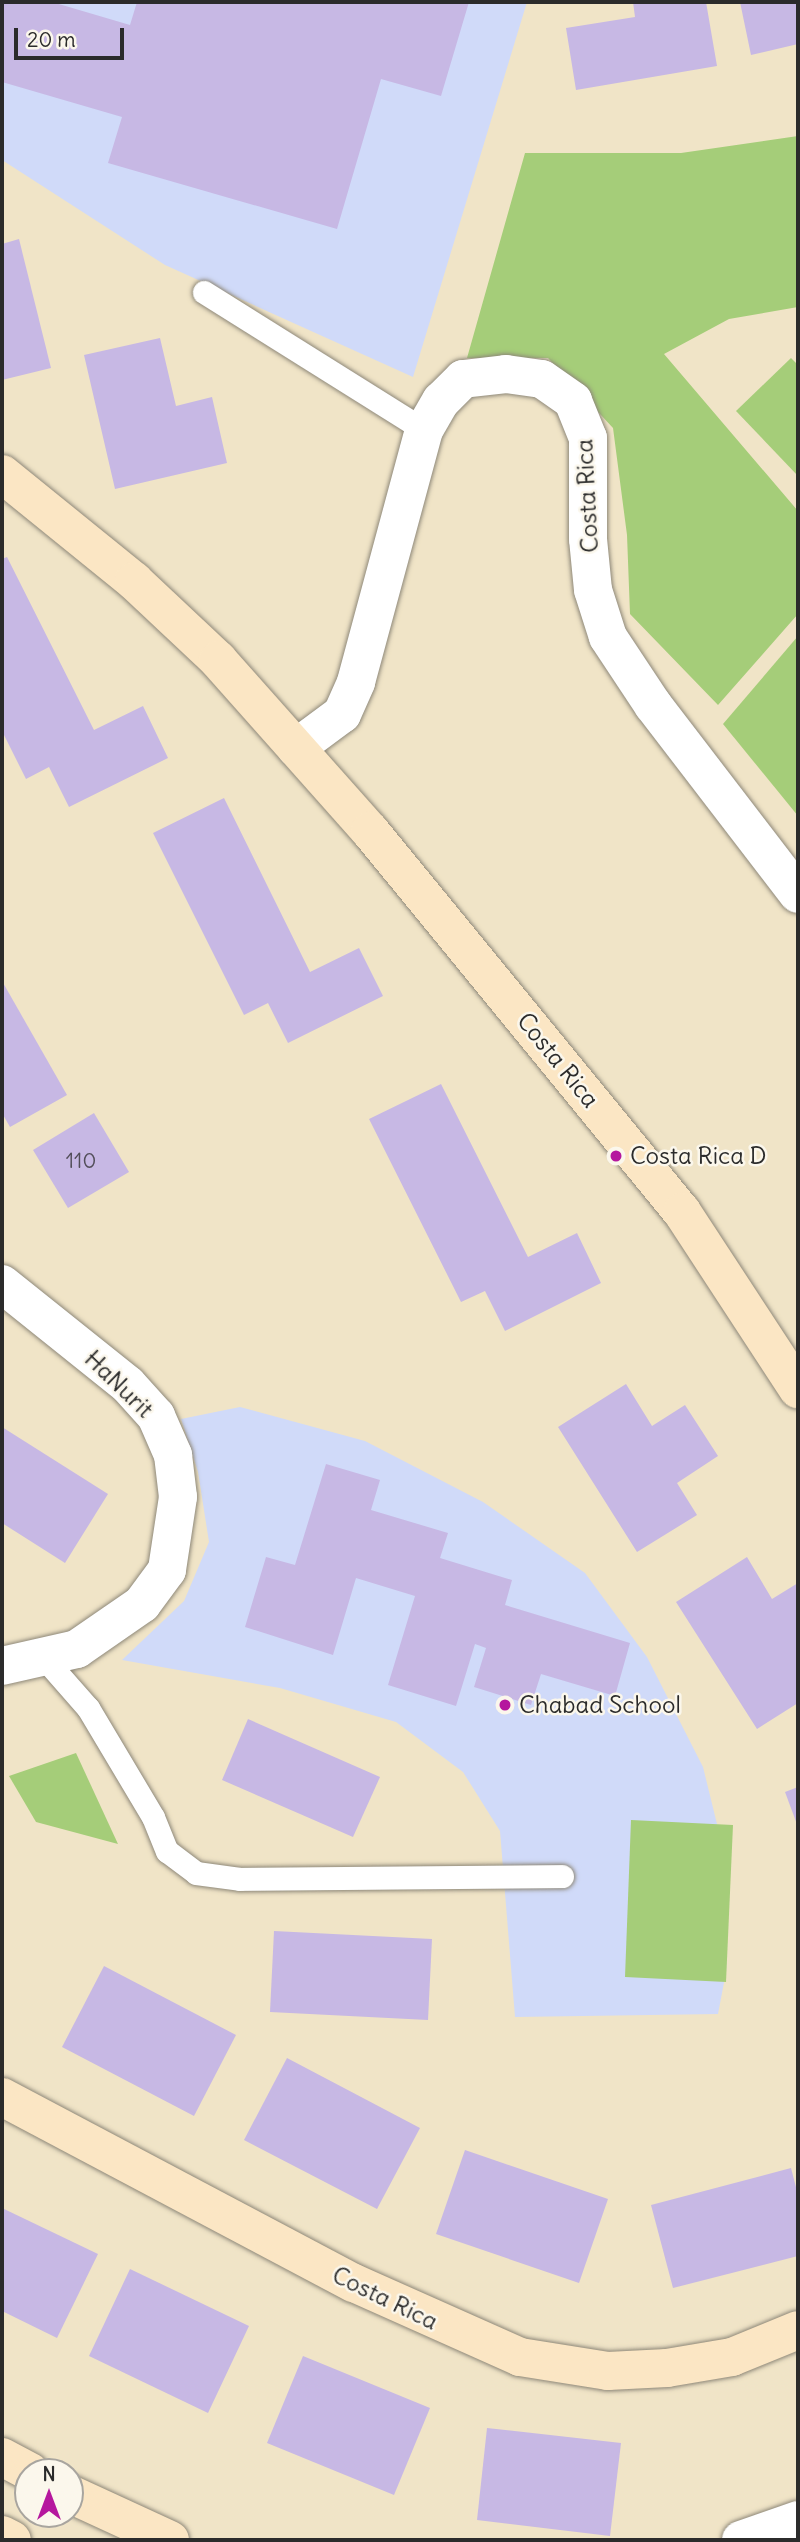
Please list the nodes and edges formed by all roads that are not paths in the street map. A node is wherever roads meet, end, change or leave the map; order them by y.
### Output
1 (204, 292) dead end
2 (424, 430) junction
3 (2, 474) edge
4 (296, 748) junction
5 (798, 894) edge
6 (2, 1284) edge
7 (798, 1389) edge
8 (44, 1658) junction
9 (2, 1666) edge
10 (562, 1876) dead end
11 (2, 2097) edge
12 (798, 2330) edge
13 (84, 2500) edge
14 (798, 2520) edge
15 (2, 2535) edge
16 (12, 2540) edge
17 (170, 2540) edge
18 (741, 2540) edge

1 - 2 lane
2 - 4 street, Costa Rica
2 - 5 street, Costa Rica
3 - 4 street, Costa Rica
4 - 7 street, Costa Rica
6 - 8 street, HaNurit
8 - 9 street, HaNurit
8 - 10 lane
11 - 12 street, Costa Rica
13 - 17 street
14 - 18 street
15 - 16 street

